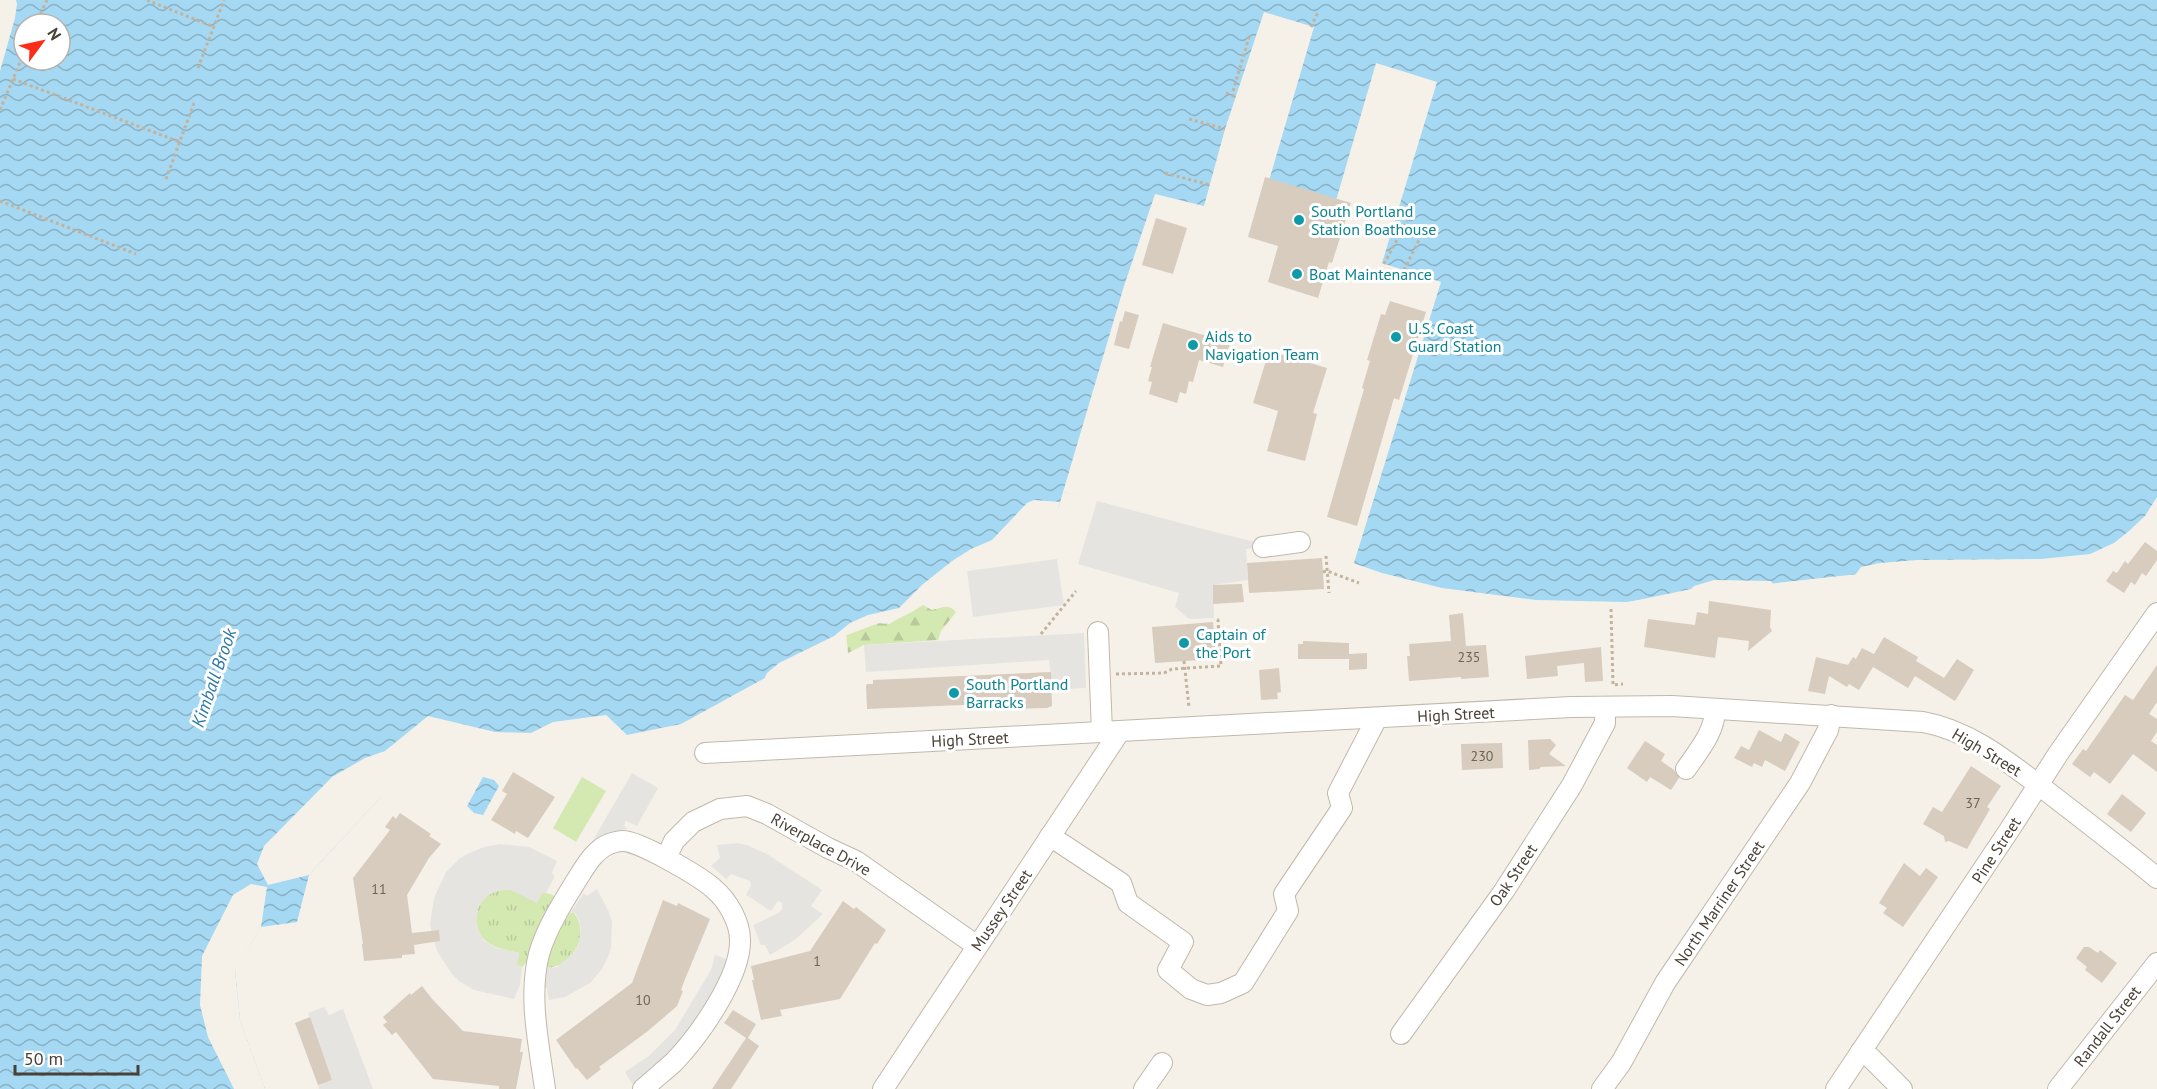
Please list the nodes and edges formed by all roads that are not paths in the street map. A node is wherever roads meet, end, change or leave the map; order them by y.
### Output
1 (1300, 542) dead end
2 (1263, 547) dead end
3 (2157, 613) edge
4 (1098, 632) dead end
5 (1605, 707) junction
6 (1715, 709) junction
7 (1831, 715) junction
8 (1377, 718) junction
9 (1111, 732) junction
10 (705, 753) dead end
11 (1686, 769) dead end
12 (2038, 784) junction
13 (1050, 836) junction
14 (666, 858) junction
15 (2157, 878) edge
16 (977, 946) junction
17 (2157, 963) edge
18 (1401, 1034) dead end
19 (1861, 1051) junction
20 (1162, 1063) dead end
21 (545, 1089) edge
22 (643, 1089) edge
23 (882, 1089) edge
24 (1144, 1089) edge
25 (1602, 1089) edge
26 (1836, 1089) edge
27 (1902, 1089) edge
28 (2058, 1089) edge

1 - 2 street
3 - 12 street, Pine Street
4 - 9 street
5 - 6 street, High Street
5 - 8 street, High Street
5 - 18 street, Oak Street
6 - 7 street, High Street
6 - 11 street
7 - 12 street, High Street
7 - 25 street, North Marriner Street
8 - 9 street, High Street
8 - 13 street
9 - 10 street, High Street
9 - 13 street, Mussey Street
12 - 15 street, High Street
12 - 19 street, Pine Street
13 - 16 street, Mussey Street
14 - 16 street, Riverplace Drive
14 - 21 street
14 - 22 street
16 - 23 street, Mussey Street
17 - 28 street, Randall Street
19 - 26 street, Pine Street
19 - 27 street
20 - 24 street

